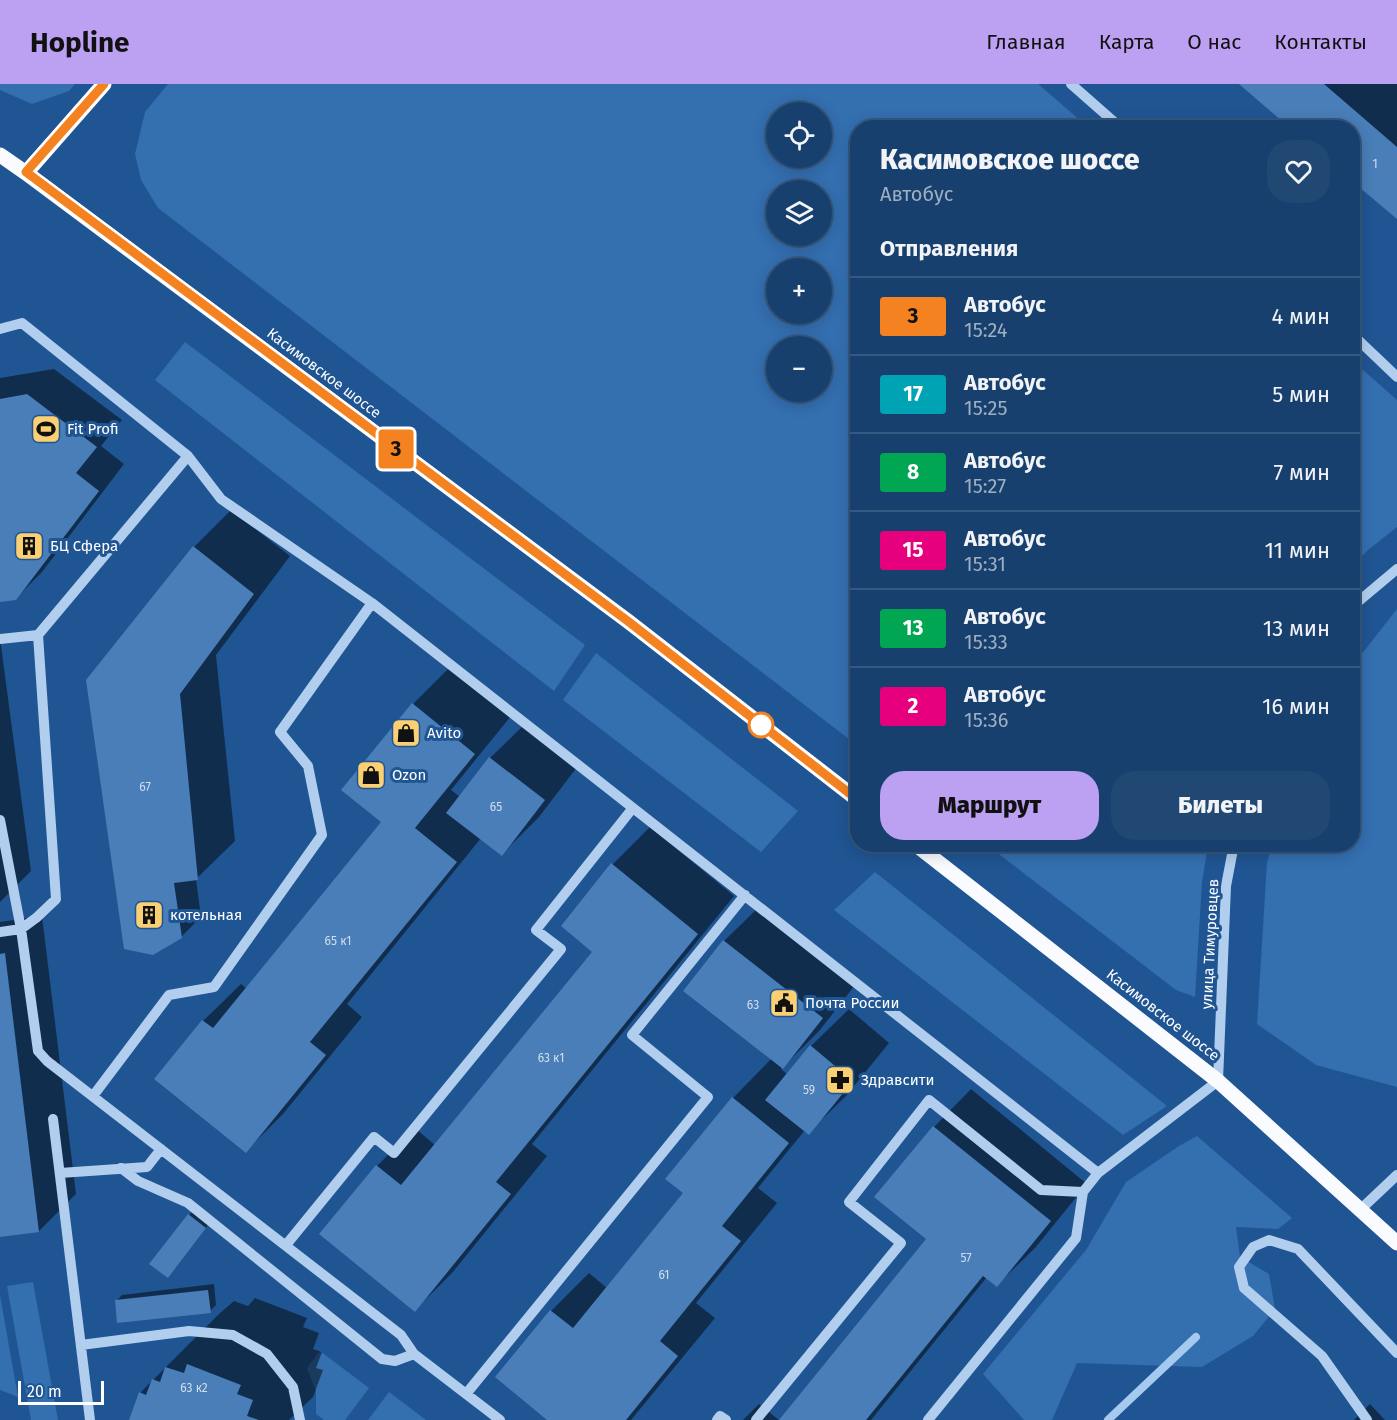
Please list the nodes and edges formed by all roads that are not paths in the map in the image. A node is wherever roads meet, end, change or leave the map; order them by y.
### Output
1 (104, 84) edge
2 (1071, 84) edge
3 (1111, 120) edge
4 (0, 155) edge
5 (26, 172) junction
6 (0, 329) edge
7 (1360, 342) edge
8 (1397, 377) edge
9 (188, 456) junction
10 (1397, 569) edge
11 (1360, 600) edge
12 (372, 603) junction
13 (38, 635) junction
14 (0, 639) edge
15 (850, 794) edge
16 (632, 809) junction
17 (0, 820) edge
18 (925, 852) edge
19 (1232, 852) edge
20 (745, 895) junction
21 (21, 929) junction
22 (0, 933) edge
23 (1218, 1081) junction
24 (93, 1096) junction
25 (53, 1119) dead end
26 (161, 1149) junction
27 (121, 1168) junction
28 (60, 1173) junction
29 (1098, 1173) junction
30 (1397, 1175) edge
31 (1083, 1192) junction
32 (1361, 1209) junction
33 (1397, 1244) edge
34 (286, 1245) junction
35 (81, 1345) junction
36 (1397, 1353) edge
37 (414, 1354) junction
38 (466, 1394) junction
39 (90, 1420) edge
40 (300, 1420) edge
41 (500, 1420) edge
42 (717, 1420) edge
43 (726, 1420) edge
44 (756, 1420) edge
45 (928, 1420) edge
46 (1367, 1420) edge

1 - 5 main road
2 - 3 street
4 - 5 main road, Касимовское шоссе
5 - 15 main road, Касимовское шоссе
6 - 9 street
7 - 8 street
9 - 12 street
9 - 13 street
10 - 11 street
12 - 16 street
12 - 24 street
13 - 14 street
13 - 21 street
16 - 20 street
16 - 34 street
17 - 21 street
18 - 23 main road, Касимовское шоссе
19 - 23 street, улица Тимуровцев
20 - 29 street
20 - 38 street
21 - 22 street
21 - 24 street
23 - 29 street, Касимовское шоссе
23 - 32 main road, Касимовское шоссе
24 - 26 street
25 - 28 street
26 - 27 street
26 - 34 street
27 - 28 street
27 - 37 street
28 - 35 street
29 - 31 street, Касимовское шоссе
30 - 32 street
31 - 44 street
31 - 45 street
32 - 33 main road, Касимовское шоссе
34 - 37 street
35 - 39 street
35 - 40 street
36 - 46 street
37 - 38 street
38 - 41 street
42 - 43 street

